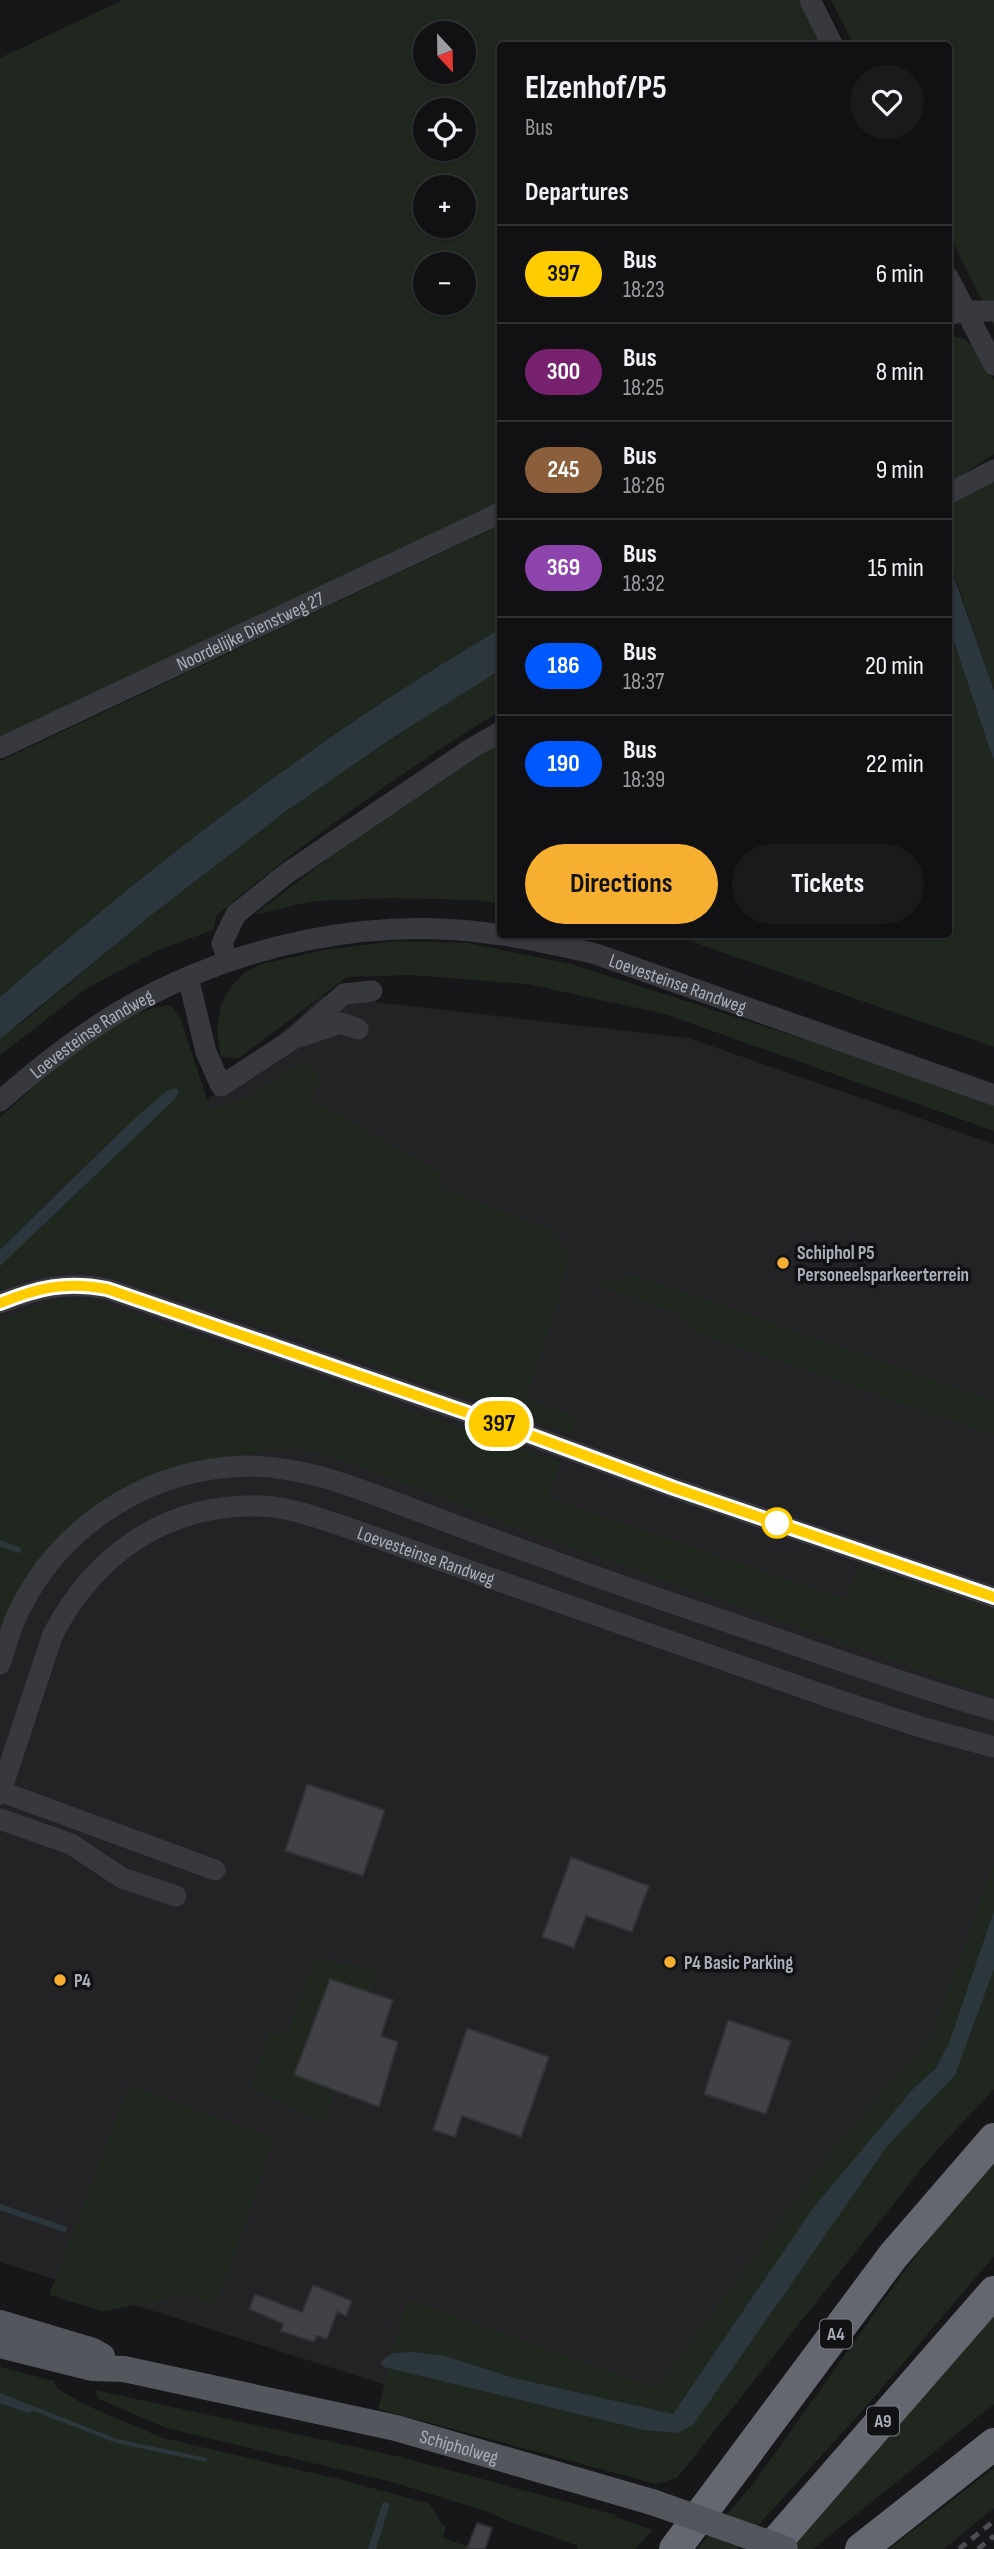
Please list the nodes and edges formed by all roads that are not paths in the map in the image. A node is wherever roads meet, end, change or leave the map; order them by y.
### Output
1 (810, 0) edge
2 (831, 42) edge
3 (952, 293) edge
4 (994, 311) edge
5 (957, 313) edge
6 (994, 365) edge
7 (994, 470) edge
8 (952, 492) edge
9 (497, 514) edge
10 (497, 734) edge
11 (0, 748) edge
12 (497, 934) edge
13 (520, 938) edge
14 (228, 961) junction
15 (188, 977) junction
16 (372, 991) dead end
17 (358, 1029) dead end
18 (293, 1039) junction
19 (994, 1096) edge
20 (0, 1101) edge
21 (0, 1303) edge
22 (994, 1597) edge
23 (0, 1664) edge
24 (994, 1710) edge
25 (994, 1747) edge
26 (0, 1792) edge
27 (0, 1819) edge
28 (215, 1870) dead end
29 (176, 1896) dead end
30 (994, 2139) edge
31 (994, 2292) edge
32 (0, 2323) edge
33 (0, 2345) edge
34 (124, 2369) junction
35 (994, 2444) edge
36 (677, 2544) edge
37 (770, 2549) edge
38 (785, 2549) edge
39 (861, 2549) edge

1 - 2 street
3 - 5 street
4 - 5 street
5 - 6 street
7 - 8 street
9 - 11 street, Noordelijke Dienstweg 27
10 - 14 street
12 - 14 street, Loevesteinse Randweg
13 - 19 street, Loevesteinse Randweg
14 - 15 street, Loevesteinse Randweg
15 - 18 street
15 - 20 street, Loevesteinse Randweg
16 - 18 street
17 - 18 street
21 - 22 street
23 - 24 street, Loevesteinse Randweg
25 - 26 street, Loevesteinse Randweg
26 - 28 street
27 - 29 street
30 - 36 highway, A4
31 - 37 highway, A9
32 - 34 main road, Schipholweg
33 - 34 main road, Schipholweg
34 - 38 main road, Schipholweg, bridge
35 - 39 highway

